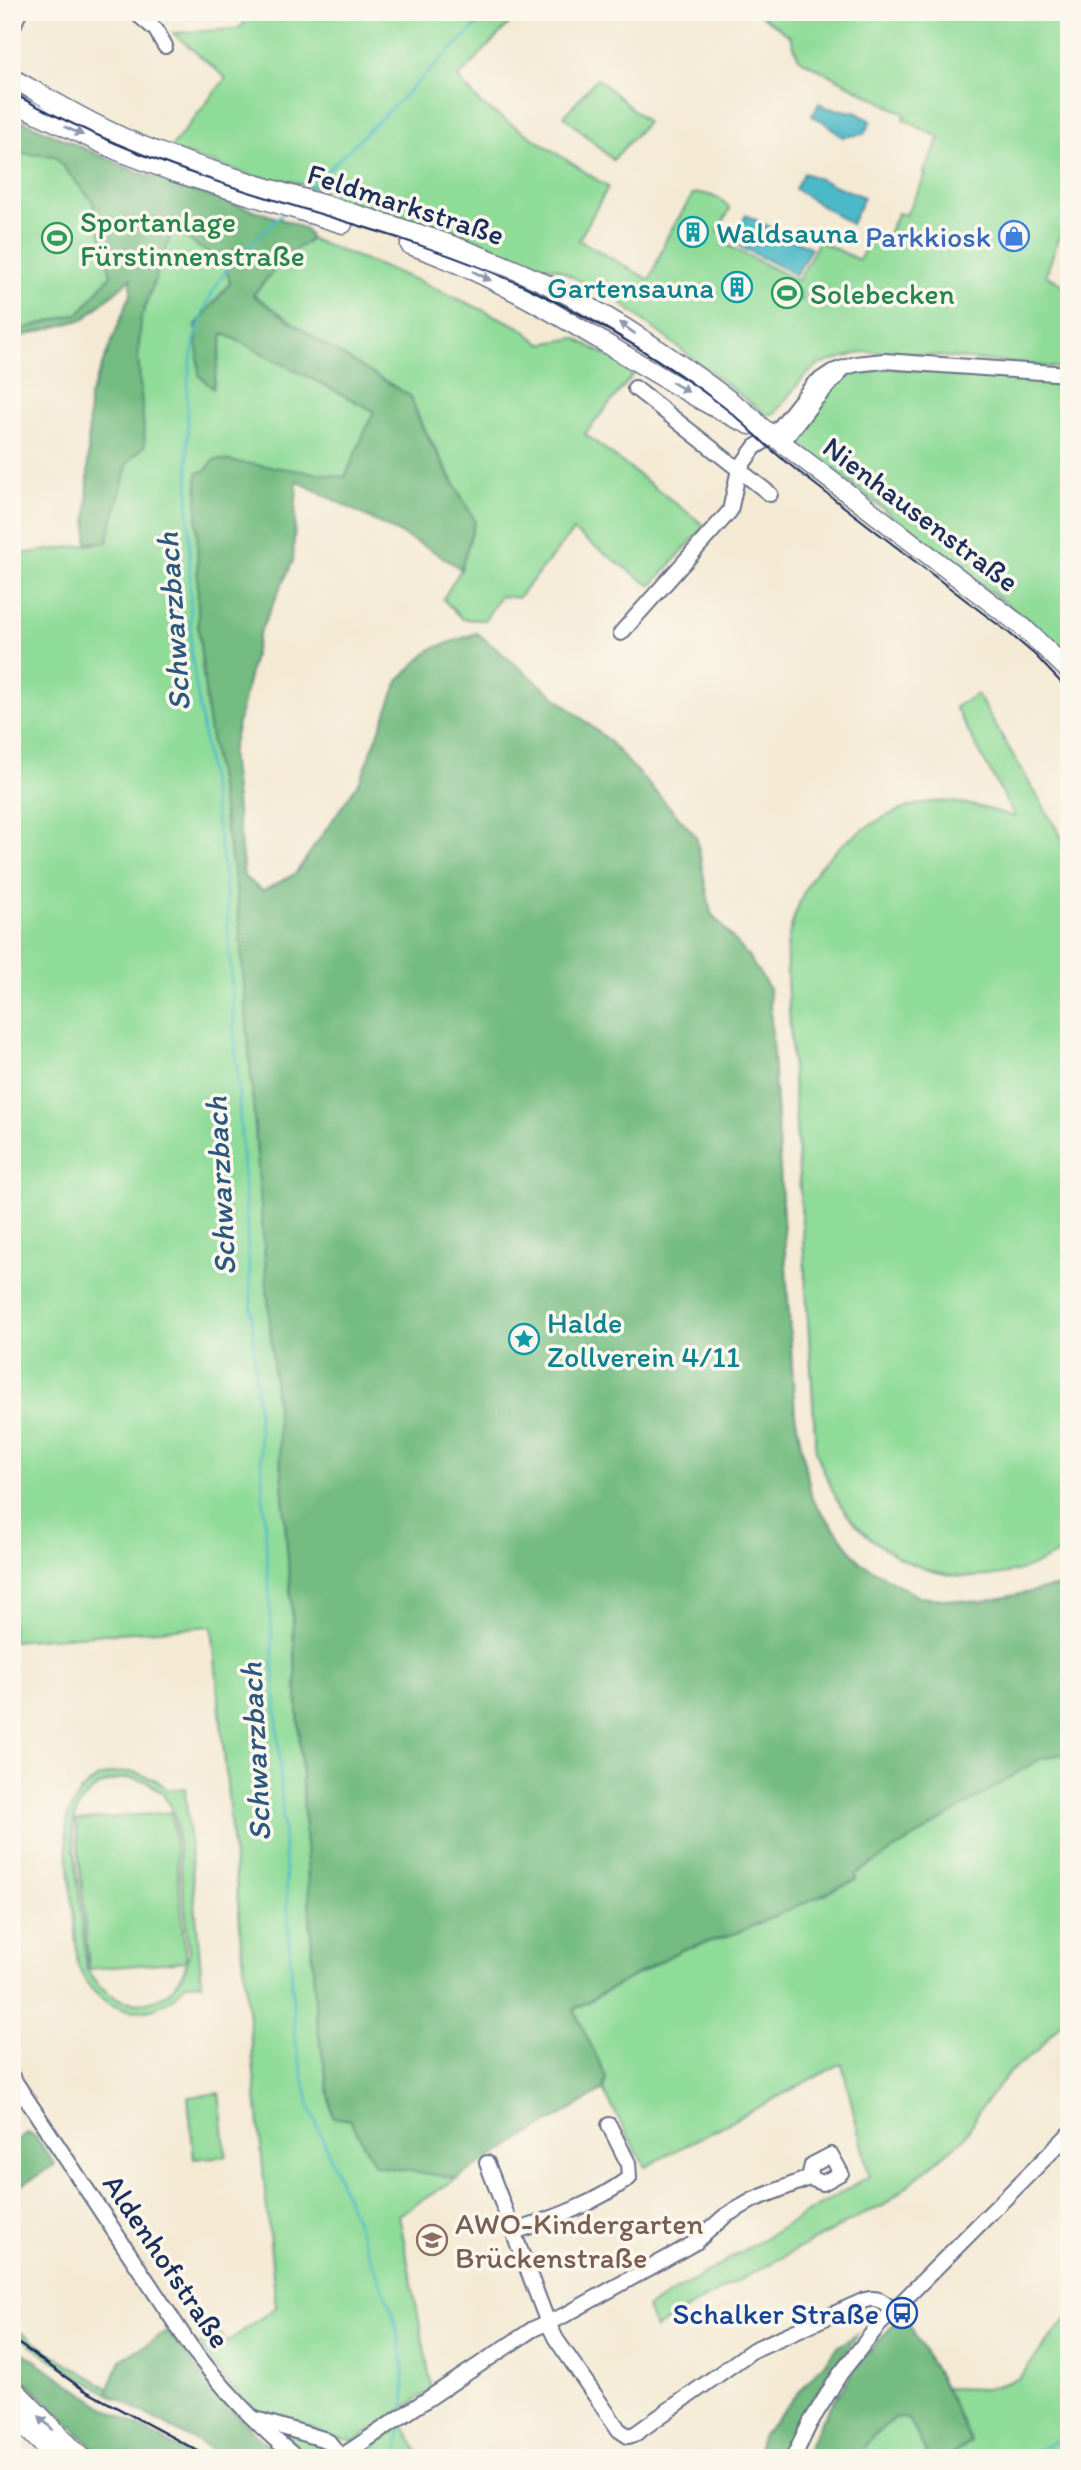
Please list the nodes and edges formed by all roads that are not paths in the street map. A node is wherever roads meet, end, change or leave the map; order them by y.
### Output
1 (135, 12) edge
2 (17, 13) edge
3 (12, 29) edge
4 (165, 46) dead end
5 (12, 78) edge
6 (12, 102) edge
7 (284, 200) junction
8 (309, 207) junction
9 (1069, 374) edge
10 (635, 388) dead end
11 (772, 435) junction
12 (739, 469) junction
13 (770, 494) dead end
14 (621, 633) dead end
15 (1069, 671) edge
16 (12, 2077) edge
17 (609, 2125) dead end
18 (1069, 2134) edge
19 (487, 2163) dead end
20 (809, 2178) dead end
21 (514, 2232) junction
22 (892, 2310) junction
23 (548, 2323) junction
24 (12, 2389) edge
25 (12, 2412) edge
26 (250, 2418) junction
27 (340, 2457) edge
28 (58, 2458) edge
29 (80, 2458) edge
30 (297, 2458) edge
31 (793, 2458) edge

1 - 4 street
2 - 3 street
5 - 7 main road, Feldmarkstraße
6 -> 7 main road, Feldmarkstraße
7 - 8 main road, Feldmarkstraße
8 -> 11 main road, Feldmarkstraße
11 -> 8 main road, Feldmarkstraße
9 - 11 street
10 - 12 street
11 - 12 street
11 - 15 main road, Nienhausenstraße
12 - 13 street
12 - 14 street
16 - 26 street, Aldenhofstraße
17 - 21 street
18 - 22 street
19 - 21 street
20 - 23 street
21 - 23 street
22 - 23 street
22 - 31 street
23 - 27 street
29 -> 24 highway
25 - 28 highway
26 - 27 street
26 - 30 street, Aldenhofstraße

